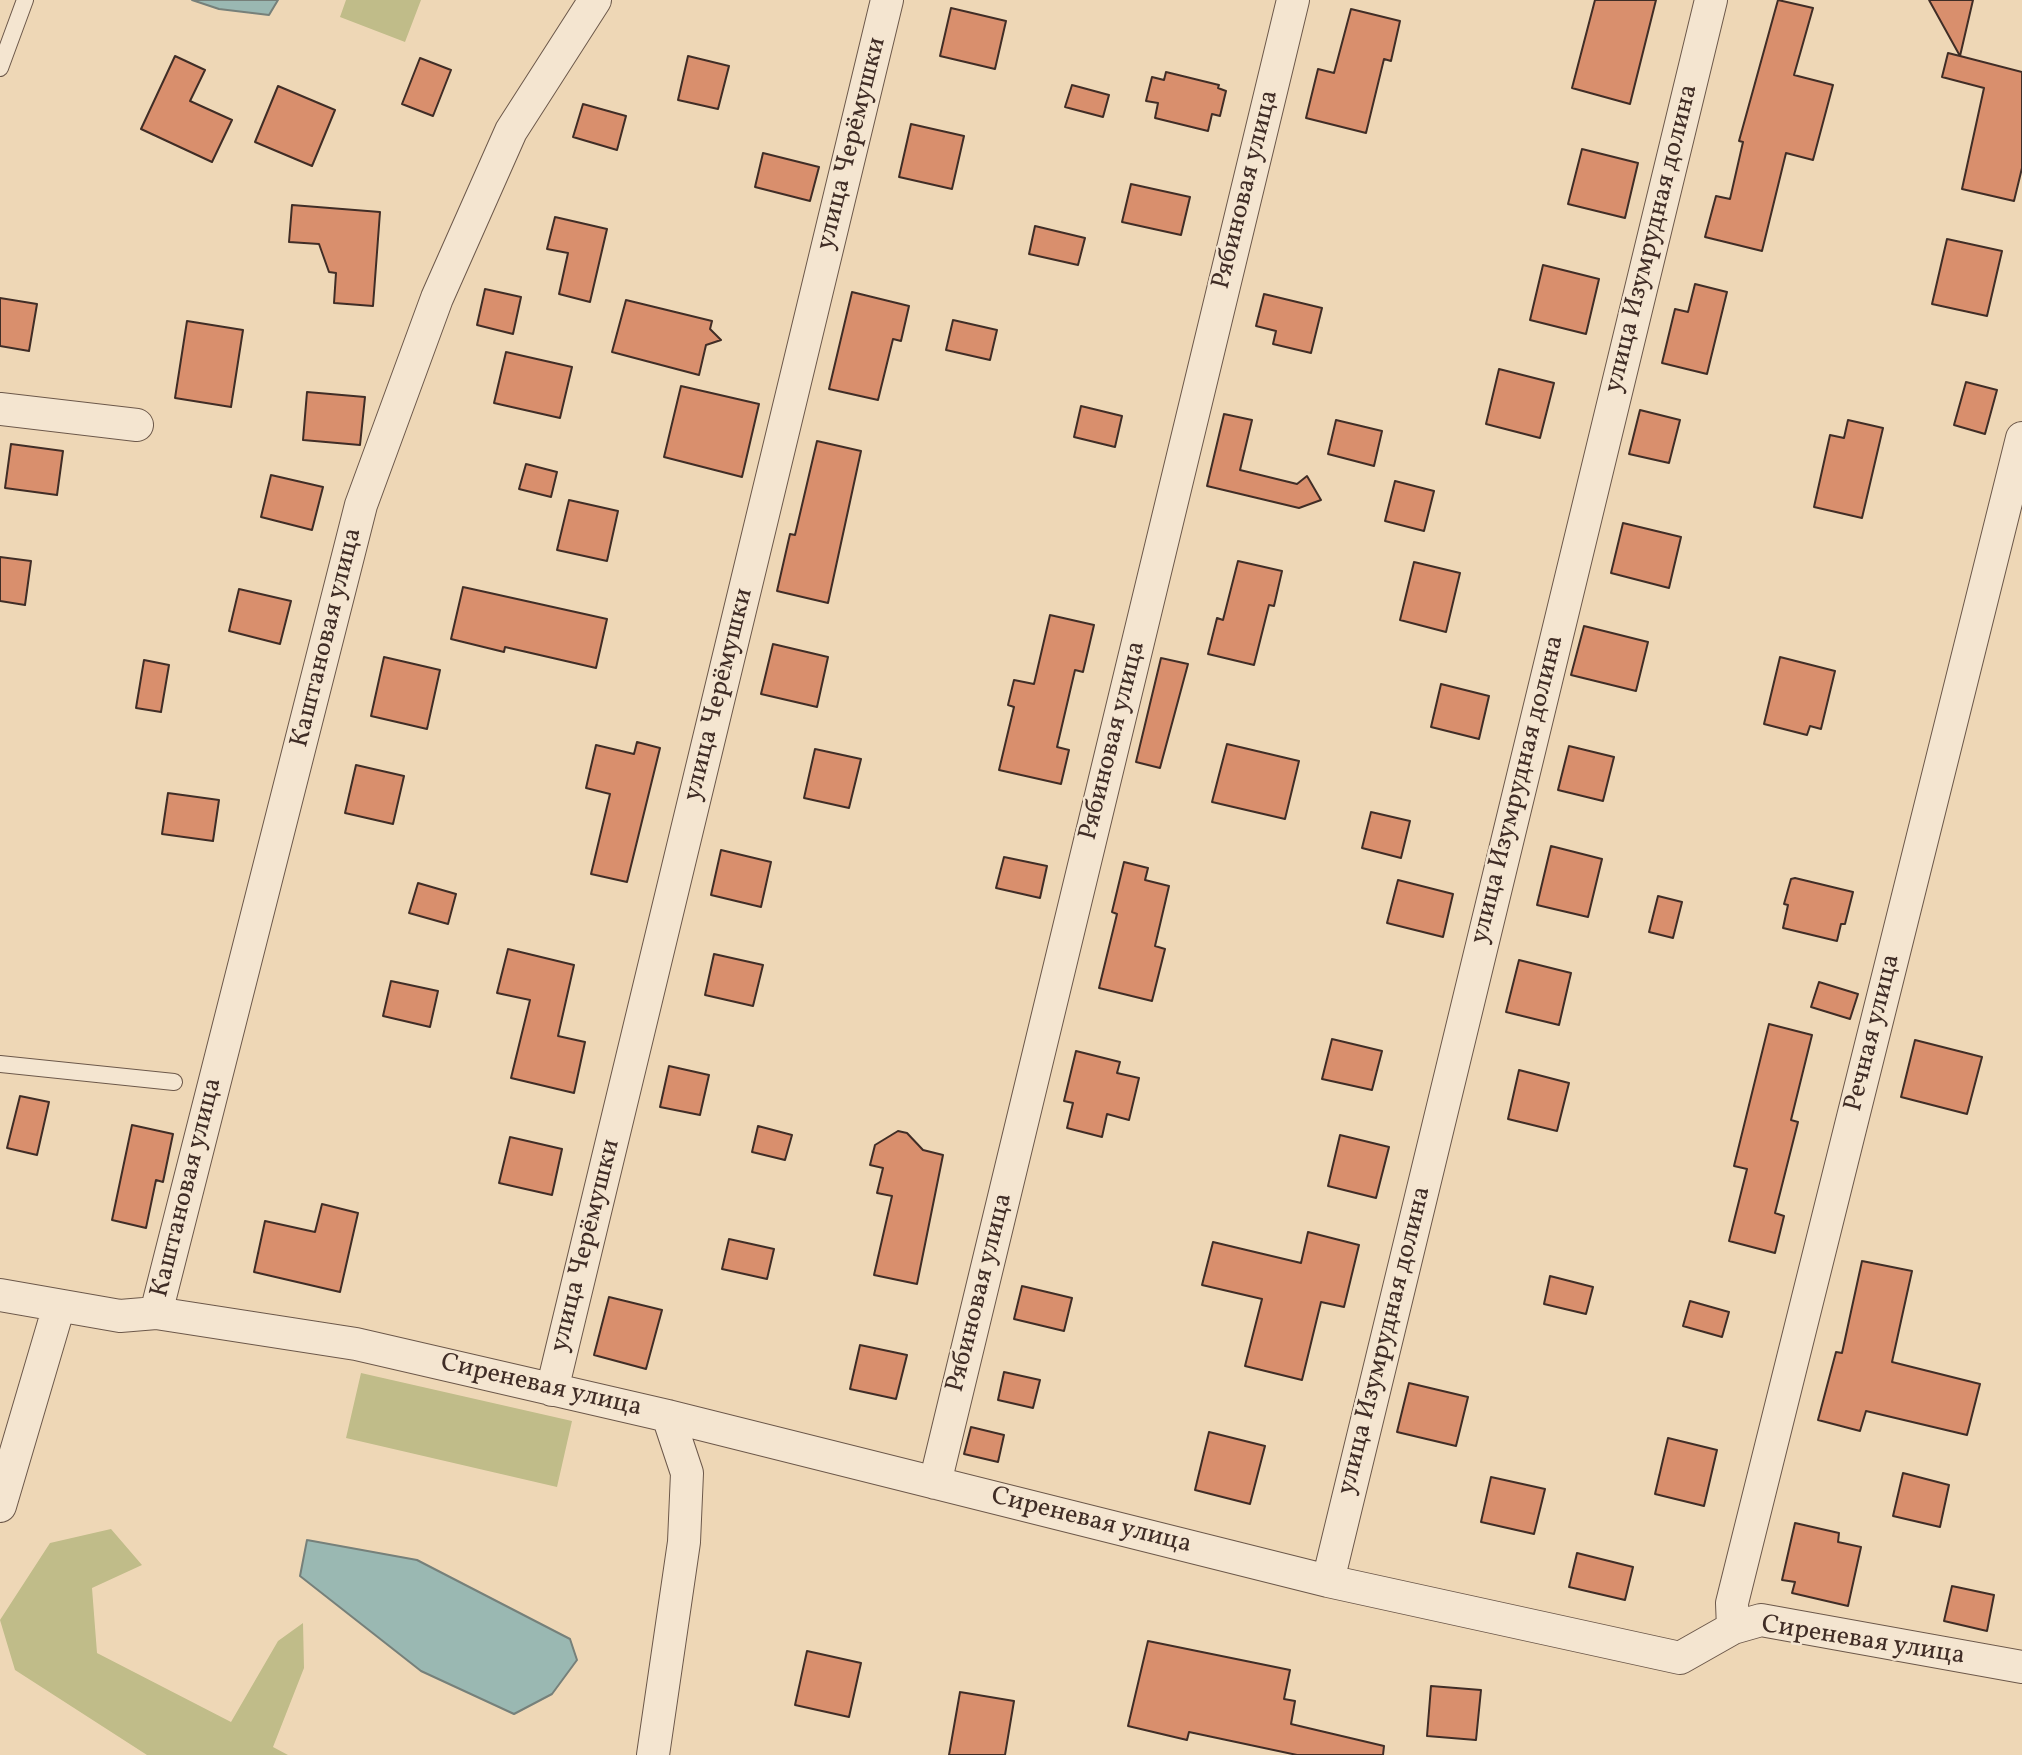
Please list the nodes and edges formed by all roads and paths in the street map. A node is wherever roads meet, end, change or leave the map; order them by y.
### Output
1 (25, 0) edge
2 (596, 0) edge
3 (887, 0) edge
4 (1293, 0) edge
5 (1711, 0) edge
6 (0, 68) edge
7 (0, 409) edge
8 (136, 425) dead end
9 (2022, 438) edge
10 (0, 1064) edge
11 (174, 1082) dead end
12 (0, 1295) edge
13 (59, 1306) junction
14 (156, 1313) junction
15 (552, 1390) junction
16 (668, 1416) junction
17 (936, 1483) junction
18 (0, 1506) edge
19 (1328, 1581) junction
20 (1733, 1628) junction
21 (2022, 1667) edge
22 (653, 1755) edge

1 - 6 lane
2 - 14 street, Каштановая улица
3 - 15 street, улица Черёмушки
4 - 17 street, Рябиновая улица
5 - 19 street, улица Изумрудная долина
7 - 8 street
9 - 20 street, Речная улица
10 - 11 lane
12 - 13 street, Сиреневая улица
13 - 14 street, Сиреневая улица
13 - 18 street
14 - 15 street, Сиреневая улица
15 - 16 street, Сиреневая улица
16 - 17 street, Сиреневая улица
16 - 22 street
17 - 19 street, Сиреневая улица
19 - 20 street, Сиреневая улица
20 - 21 street, Сиреневая улица

